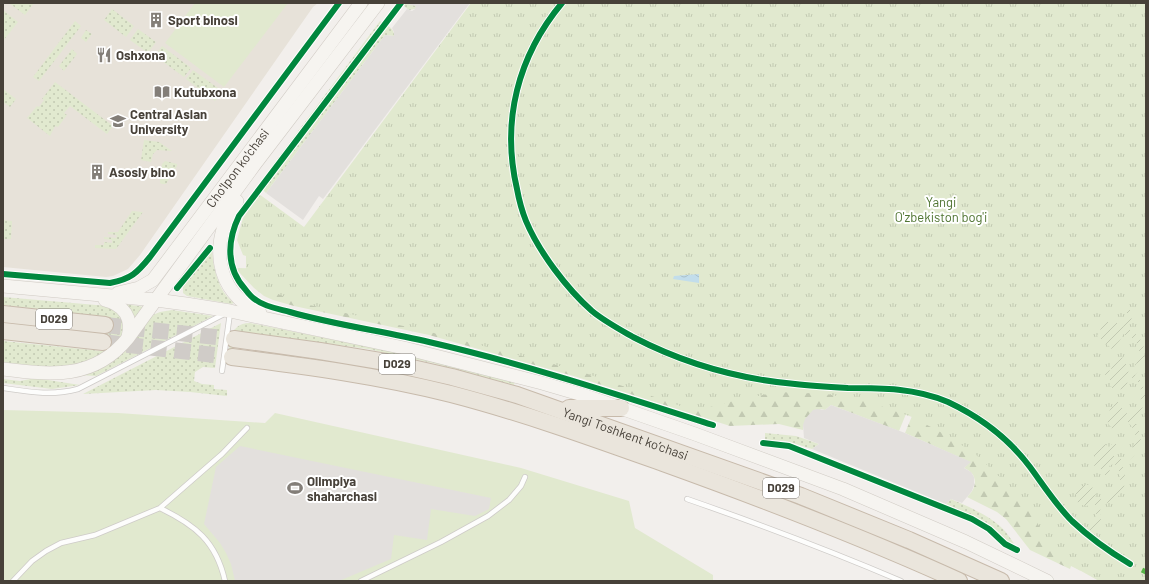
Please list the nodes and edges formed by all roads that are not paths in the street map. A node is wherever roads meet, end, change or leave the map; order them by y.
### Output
1 (361, 3) edge
2 (378, 3) edge
3 (285, 125) junction
4 (3, 286) edge
5 (90, 295) junction
6 (156, 300) junction
7 (230, 311) junction
8 (3, 314) edge
9 (292, 324) junction
10 (105, 325) tunnel mouth
11 (3, 331) edge
12 (128, 338) junction
13 (234, 339) tunnel mouth
14 (103, 342) tunnel mouth
15 (232, 357) tunnel mouth
16 (3, 369) edge
17 (222, 371) dead end
18 (3, 388) edge
19 (555, 408) junction
20 (621, 408) junction
21 (247, 428) dead end
22 (526, 477) dead end
23 (687, 499) dead end
24 (160, 508) junction
25 (13, 581) edge
26 (225, 581) edge
27 (361, 581) edge
28 (901, 581) edge
29 (959, 581) edge
30 (1001, 581) edge
31 (1047, 581) edge

1 - 5 main road, Cho'lpon ko'chasi
2 - 3 main road, Cho'lpon ko'chasi
3 - 6 main road, Cho'lpon ko'chasi
3 - 9 main road
4 - 5 main road
5 - 6 main road
5 - 12 main road
6 - 7 main road
6 - 12 main road, Cho'lpon ko'chasi
7 - 9 main road
7 - 17 lane
7 - 18 lane
8 - 10 highway, D029
9 - 20 main road
11 - 14 highway
12 - 16 main road, Cho'lpon ko'chasi
13 - 19 highway, Yangi Toshkent ko‘chasi / D029
15 - 29 highway, Yangi Toshkent ko‘chasi / D029
19 - 20 highway
19 - 30 highway, Yangi Toshkent ko‘chasi / D029
20 - 31 main road
21 - 24 lane
22 - 27 lane
23 - 28 lane
24 - 25 lane
24 - 26 lane

